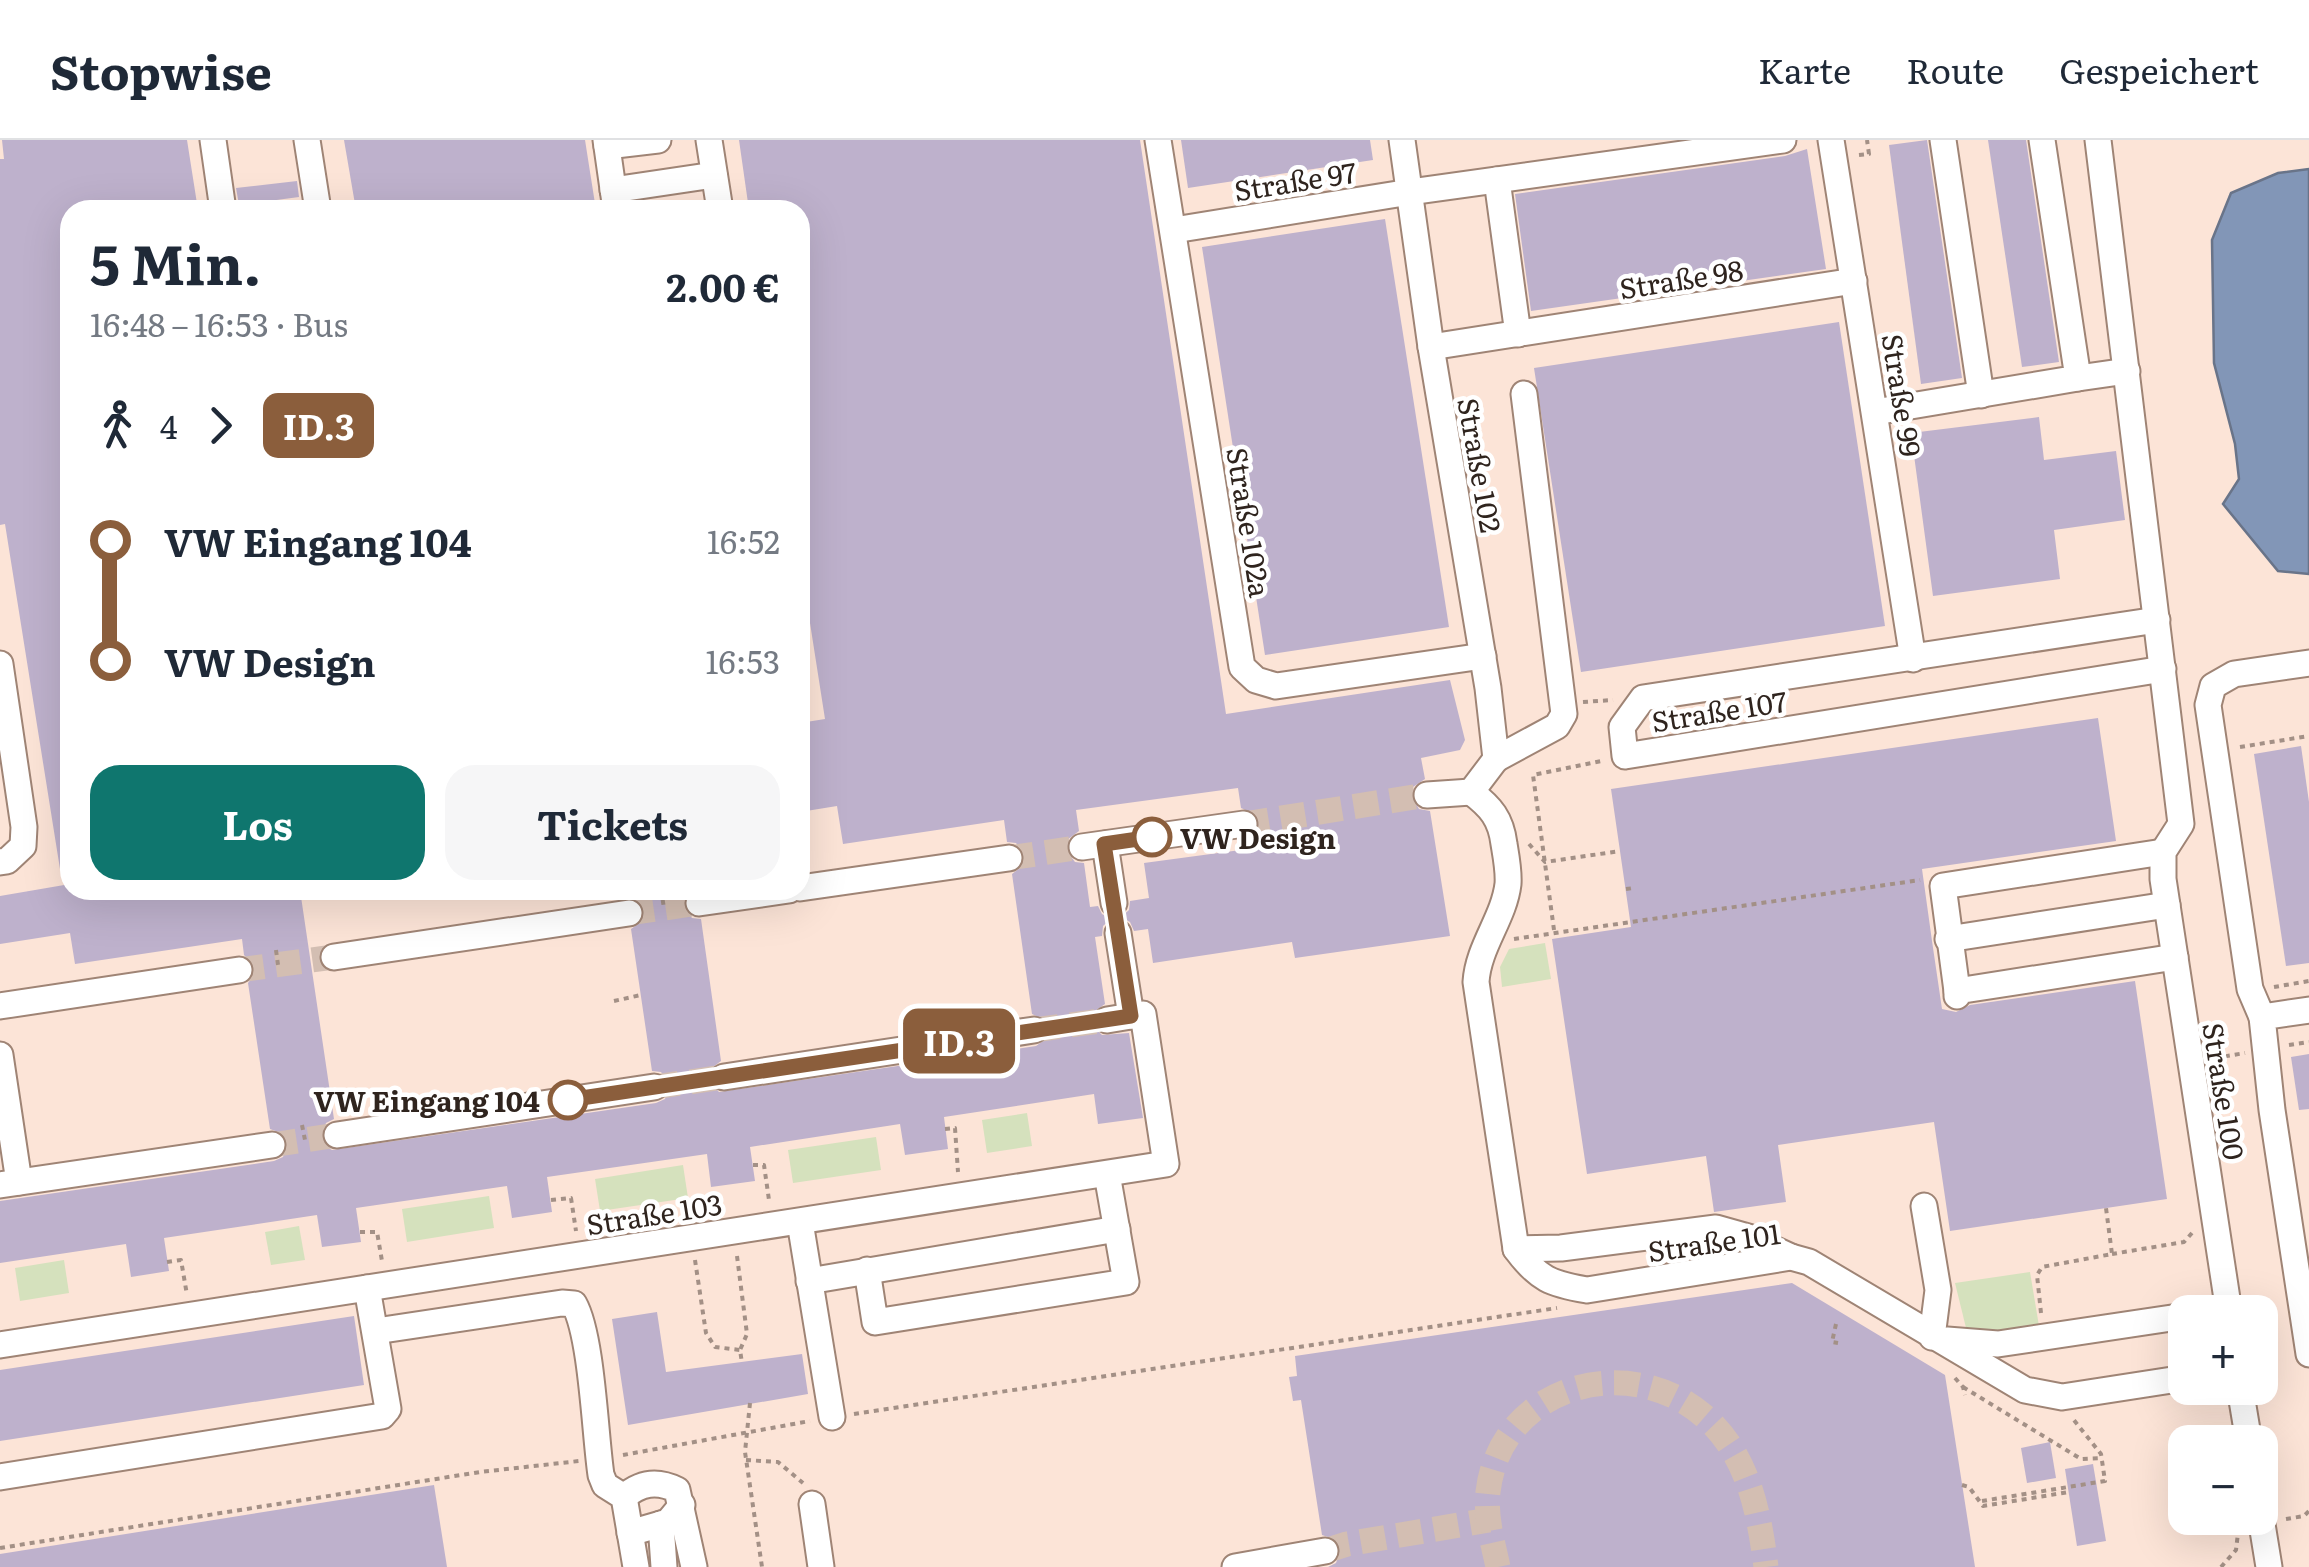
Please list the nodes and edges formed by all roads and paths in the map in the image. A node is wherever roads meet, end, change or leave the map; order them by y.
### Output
1 (213, 140) edge
2 (307, 140) edge
3 (658, 140) edge
4 (710, 140) edge
5 (1158, 140) edge
6 (1402, 140) edge
7 (1783, 140) edge
8 (1832, 140) edge
9 (1942, 140) edge
10 (2042, 140) edge
11 (2098, 140) edge
12 (606, 143) edge
13 (714, 175) junction
14 (1497, 180) junction
15 (1410, 192) junction
16 (222, 200) edge
17 (316, 200) edge
18 (614, 200) edge
19 (718, 200) edge
20 (1174, 230) junction
21 (1854, 281) junction
22 (1518, 334) junction
23 (1431, 347) junction
24 (2128, 370) junction
25 (2078, 378) junction
26 (1524, 394) dead end
27 (1980, 395) junction
28 (1875, 412) junction
29 (2157, 620) junction
30 (1483, 656) junction
31 (1913, 659) junction
32 (2309, 663) edge
33 (0, 664) edge
34 (2164, 669) junction
35 (1643, 698) junction
36 (1563, 703) junction
37 (2309, 736) edge
38 (2236, 748) dead end
39 (1625, 756) junction
40 (1496, 760) junction
41 (1472, 792) junction
42 (1427, 795) tunnel mouth
43 (1244, 824) tunnel mouth
44 (1620, 851) dead end
45 (2162, 852) junction
46 (1009, 858) tunnel mouth
47 (1570, 858) dead end
48 (0, 862) edge
49 (1942, 886) junction
50 (810, 887) edge
51 (1634, 888) dead end
52 (1626, 889) dead end
53 (663, 900) edge
54 (725, 900) edge
55 (699, 904) tunnel mouth
56 (1114, 904) dead end
57 (2166, 905) junction
58 (664, 908) dead end
59 (629, 913) tunnel mouth
60 (1554, 932) junction
61 (1118, 933) dead end
62 (1948, 939) junction
63 (276, 950) dead end
64 (1482, 954) junction
65 (334, 957) tunnel mouth
66 (2175, 958) junction
67 (278, 965) dead end
68 (239, 970) tunnel mouth
69 (2309, 981) edge
70 (2272, 987) dead end
71 (641, 996) dead end
72 (614, 1000) dead end
73 (0, 1006) edge
74 (2309, 1010) edge
75 (1070, 1016) dead end
76 (2262, 1017) junction
77 (1071, 1025) dead end
78 (1034, 1030) tunnel mouth
79 (0, 1055) edge
80 (690, 1071) dead end
81 (724, 1077) tunnel mouth
82 (692, 1081) dead end
83 (654, 1087) tunnel mouth
84 (302, 1125) dead end
85 (945, 1129) dead end
86 (336, 1134) tunnel mouth
87 (305, 1140) dead end
88 (272, 1144) tunnel mouth
89 (753, 1166) dead end
90 (1107, 1174) junction
91 (10, 1183) edge
92 (960, 1197) junction
93 (551, 1200) dead end
94 (1924, 1206) dead end
95 (800, 1222) junction
96 (772, 1225) junction
97 (1116, 1229) junction
98 (2193, 1231) dead end
99 (360, 1232) dead end
100 (733, 1232) junction
101 (692, 1238) junction
102 (1516, 1249) junction
103 (2112, 1254) dead end
104 (580, 1255) junction
105 (1792, 1258) junction
106 (167, 1262) dead end
107 (867, 1270) junction
108 (809, 1281) junction
109 (377, 1286) junction
110 (2219, 1295) edge
111 (1572, 1306) dead end
112 (1556, 1308) junction
113 (190, 1314) junction
114 (1508, 1315) junction
115 (1558, 1317) dead end
116 (2168, 1319) edge
117 (1460, 1322) junction
118 (1836, 1324) dead end
119 (1509, 1325) dead end
120 (376, 1332) junction
121 (1462, 1332) dead end
122 (1932, 1337) junction
123 (1838, 1342) dead end
124 (0, 1346) edge
125 (740, 1350) junction
126 (2309, 1354) edge
127 (742, 1363) dead end
128 (1949, 1371) dead end
129 (2168, 1380) edge
130 (1041, 1384) junction
131 (1964, 1387) junction
132 (1042, 1392) dead end
133 (1964, 1395) dead end
134 (750, 1403) dead end
135 (832, 1417) junction
136 (748, 1431) junction
137 (2102, 1458) dead end
138 (598, 1459) junction
139 (746, 1460) junction
140 (0, 1477) edge
141 (2105, 1481) dead end
142 (1962, 1484) dead end
143 (2068, 1492) dead end
144 (624, 1497) junction
145 (1982, 1501) dead end
146 (812, 1504) joint
147 (682, 1505) junction
148 (661, 1524) junction
149 (630, 1533) junction
150 (2264, 1535) edge
151 (0, 1548) edge
152 (1325, 1551) tunnel mouth
153 (636, 1567) edge
154 (664, 1567) edge
155 (694, 1567) edge
156 (762, 1567) edge
157 (820, 1567) edge
158 (1235, 1567) edge
159 (2269, 1567) edge

1 - 16 street
2 - 17 street
3 - 12 street
4 - 13 street
5 - 20 street, Straße 102a
6 - 15 street, Straße 102
7 - 14 street, Straße 97
8 - 21 street, Straße 99
9 - 27 street
10 - 25 street
11 - 24 street
12 - 18 street
13 - 18 street
13 - 19 street
14 - 15 street, Straße 97
14 - 22 street
15 - 20 street, Straße 97
15 - 23 street, Straße 102
20 - 30 street, Straße 102a
21 - 22 street, Straße 98
21 - 28 street, Straße 99
22 - 23 street, Straße 98
23 - 30 street, Straße 102
24 - 25 street
24 - 29 street
25 - 27 street
26 - 36 street, Straße 102
27 - 28 street
28 - 31 street, Straße 99
29 - 31 street, Straße 107
29 - 34 street
30 - 40 street, Straße 102
31 - 35 street, Straße 107
32 - 76 street
33 - 48 street
34 - 39 street, Straße 107
34 - 45 street
35 - 36 path
35 - 39 street, Straße 107
36 - 40 street
37 - 38 path
39 - 60 path
40 - 41 street
41 - 42 street
41 - 64 street
43 - 56 street
44 - 47 path
45 - 49 street
45 - 57 street, Straße 100
46 - 50 street
49 - 60 path
49 - 62 street
51 - 52 path
53 - 58 path
54 - 55 street
57 - 62 street
57 - 66 street, Straße 100
59 - 65 street
60 - 64 path
61 - 90 street, Straße 103
62 - 66 street
63 - 67 path
64 - 102 street
66 - 110 street, Straße 100
68 - 73 street
69 - 70 path
71 - 72 path
74 - 76 street
75 - 77 path
76 - 126 street
78 - 81 street
79 - 91 street
80 - 82 path
83 - 86 street
84 - 87 path
85 - 92 path
88 - 91 street
89 - 96 path
90 - 92 street, Straße 103
90 - 97 street
92 - 95 street, Straße 103
93 - 104 path
94 - 122 street
95 - 96 street, Straße 103
95 - 108 street
96 - 100 street, Straße 103
97 - 107 street
97 - 107 street
98 - 103 path
99 - 109 path
100 - 101 street, Straße 103
100 - 125 path
101 - 104 street, Straße 103
101 - 125 path
102 - 105 street
102 - 105 street, Straße 101
104 - 109 street, Straße 103
105 - 122 street, Straße 101
106 - 113 path
107 - 108 street
108 - 135 street
109 - 113 street, Straße 103
109 - 120 street
111 - 112 path
112 - 114 path
112 - 115 path
113 - 124 street, Straße 103
114 - 117 path
114 - 119 path
116 - 122 street
117 - 121 path
117 - 130 path
118 - 123 path
120 - 138 street
120 - 140 street
122 - 129 street, Straße 101
125 - 127 path
128 - 131 path
130 - 132 path
130 - 135 path
131 - 133 path
131 - 137 path
134 - 136 path
135 - 136 path
136 - 138 path
136 - 139 path
138 - 144 street
138 - 151 path
139 - 146 path
139 - 156 path
141 - 145 path
142 - 143 path
144 - 147 street
144 - 149 street
146 - 157 street
147 - 148 street
147 - 155 street
148 - 149 street
148 - 154 street
149 - 153 street
150 - 159 street
152 - 158 street

